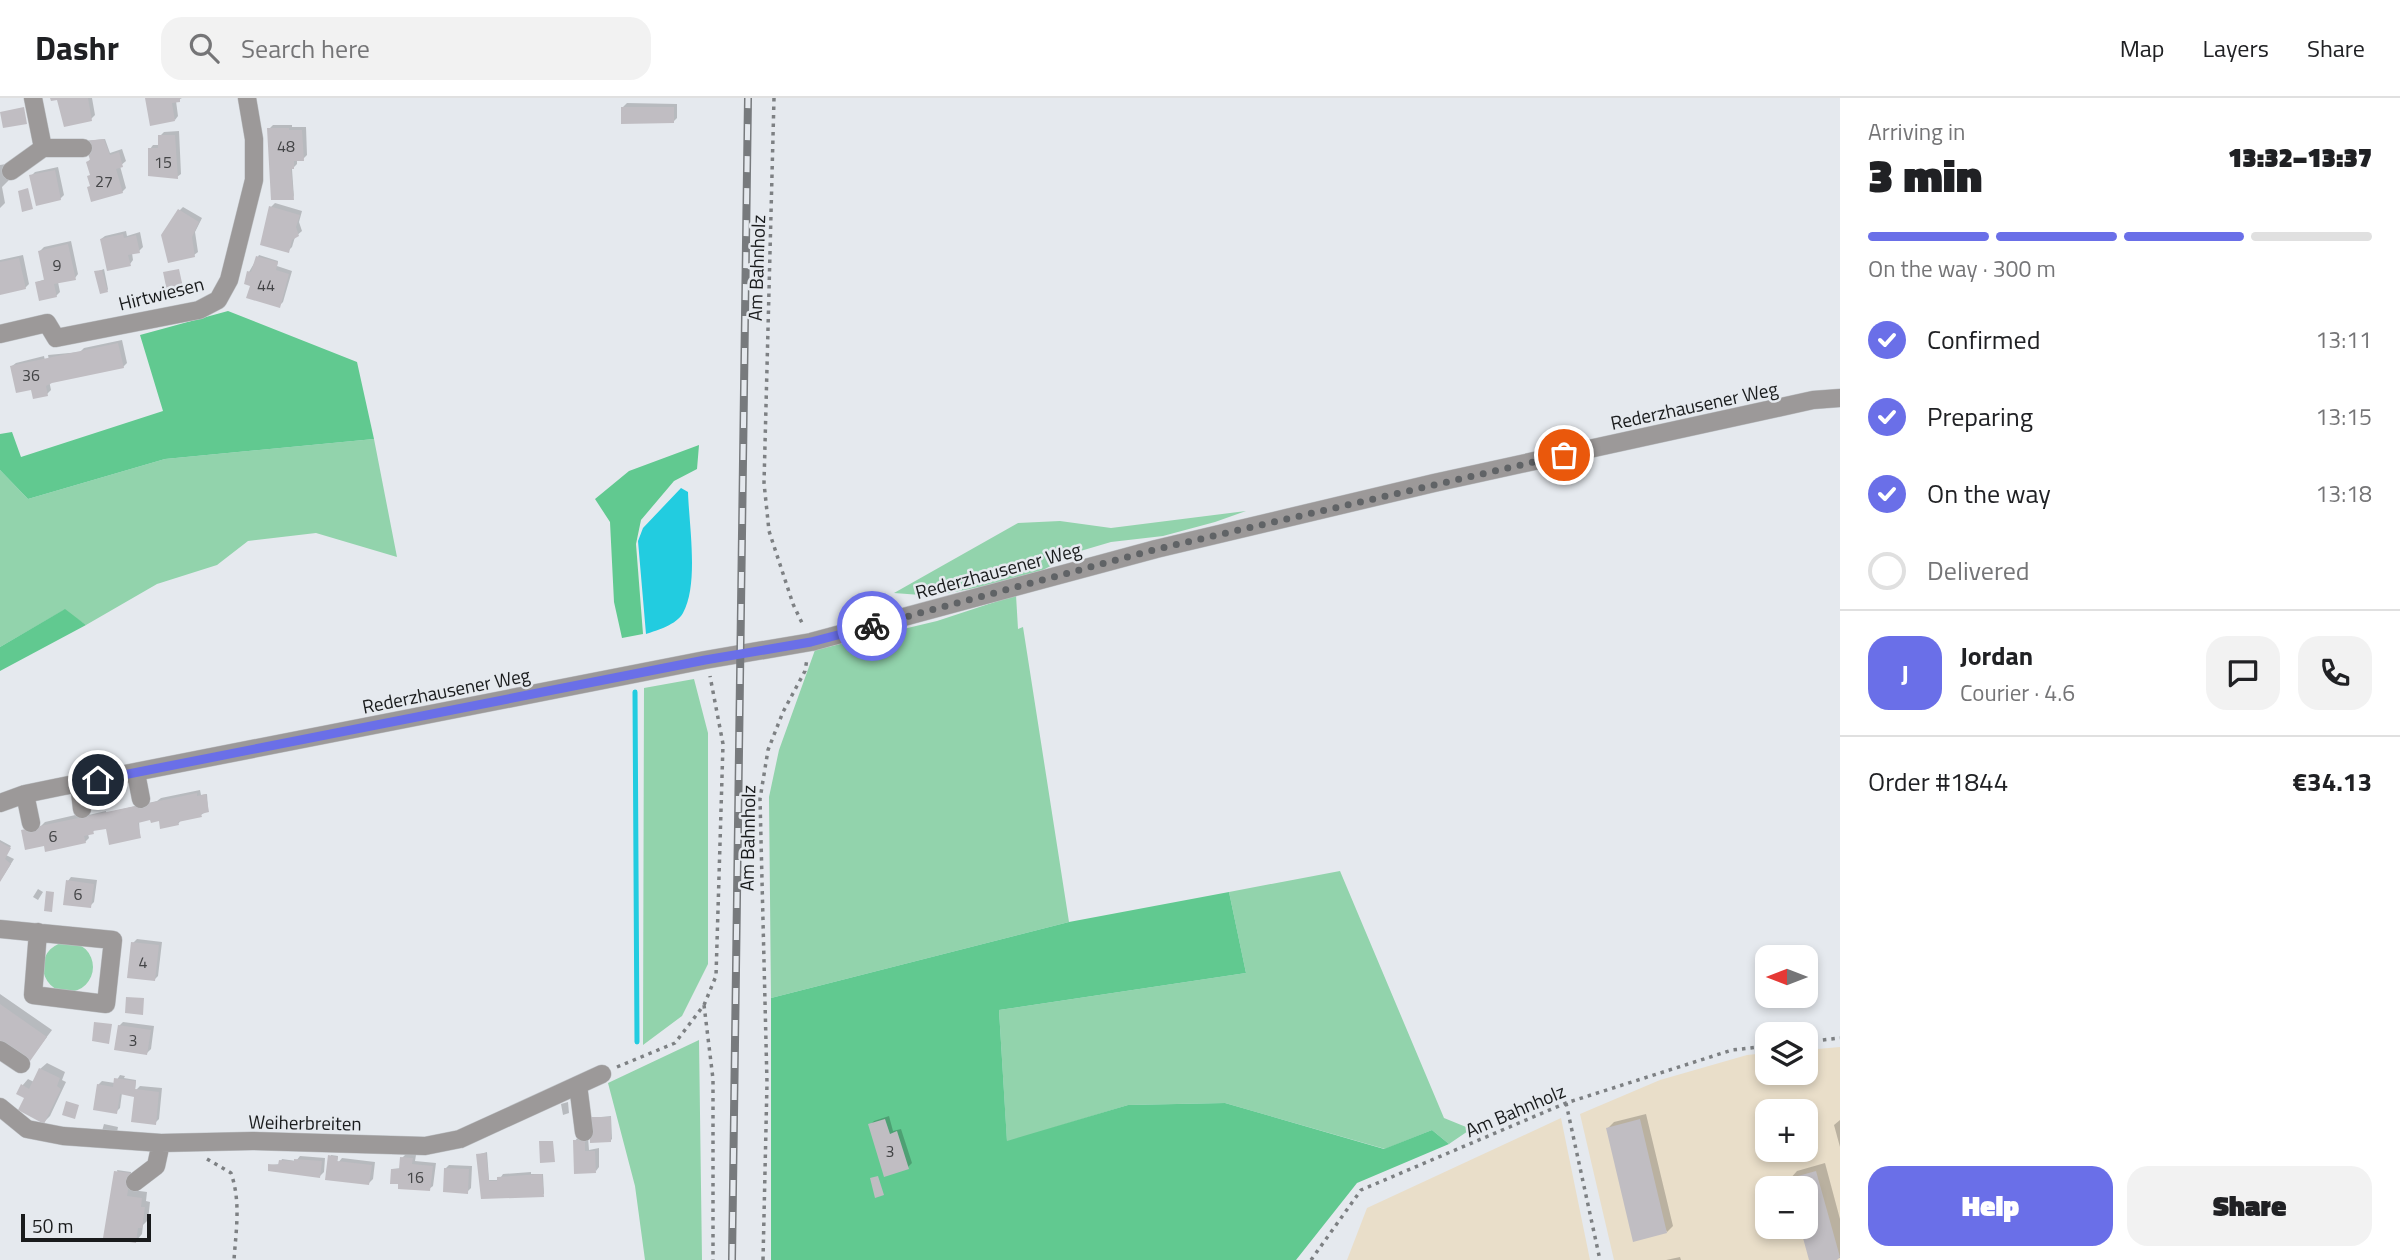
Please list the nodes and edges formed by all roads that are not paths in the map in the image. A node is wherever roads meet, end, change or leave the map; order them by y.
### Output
1 (33, 98) edge
2 (247, 98) edge
3 (43, 148) junction
4 (83, 148) dead end
5 (11, 171) dead end
6 (0, 334) edge
7 (1840, 398) edge
8 (136, 773) junction
9 (79, 783) junction
10 (24, 794) junction
11 (141, 799) dead end
12 (0, 803) edge
13 (82, 809) dead end
14 (31, 823) dead end
15 (0, 929) edge
16 (38, 932) junction
17 (0, 1050) edge
18 (20, 1064) dead end
19 (601, 1074) road end
20 (578, 1085) junction
21 (0, 1107) edge
22 (584, 1132) dead end
23 (162, 1143) junction
24 (135, 1182) dead end

1 - 3 street
2 - 6 street, Hirtwiesen
3 - 4 street
3 - 5 street
7 - 8 street, Rederzhausener Weg
8 - 9 street, Rederzhausener Weg
8 - 11 street
9 - 10 street, Rederzhausener Weg
9 - 13 street
10 - 12 street, Rederzhausener Weg
10 - 14 street
15 - 16 street
16 - 16 street
17 - 18 street
19 - 20 street, Weiherbreiten
20 - 22 street
20 - 23 street, Weiherbreiten
21 - 23 street, Weiherbreiten
23 - 24 street

